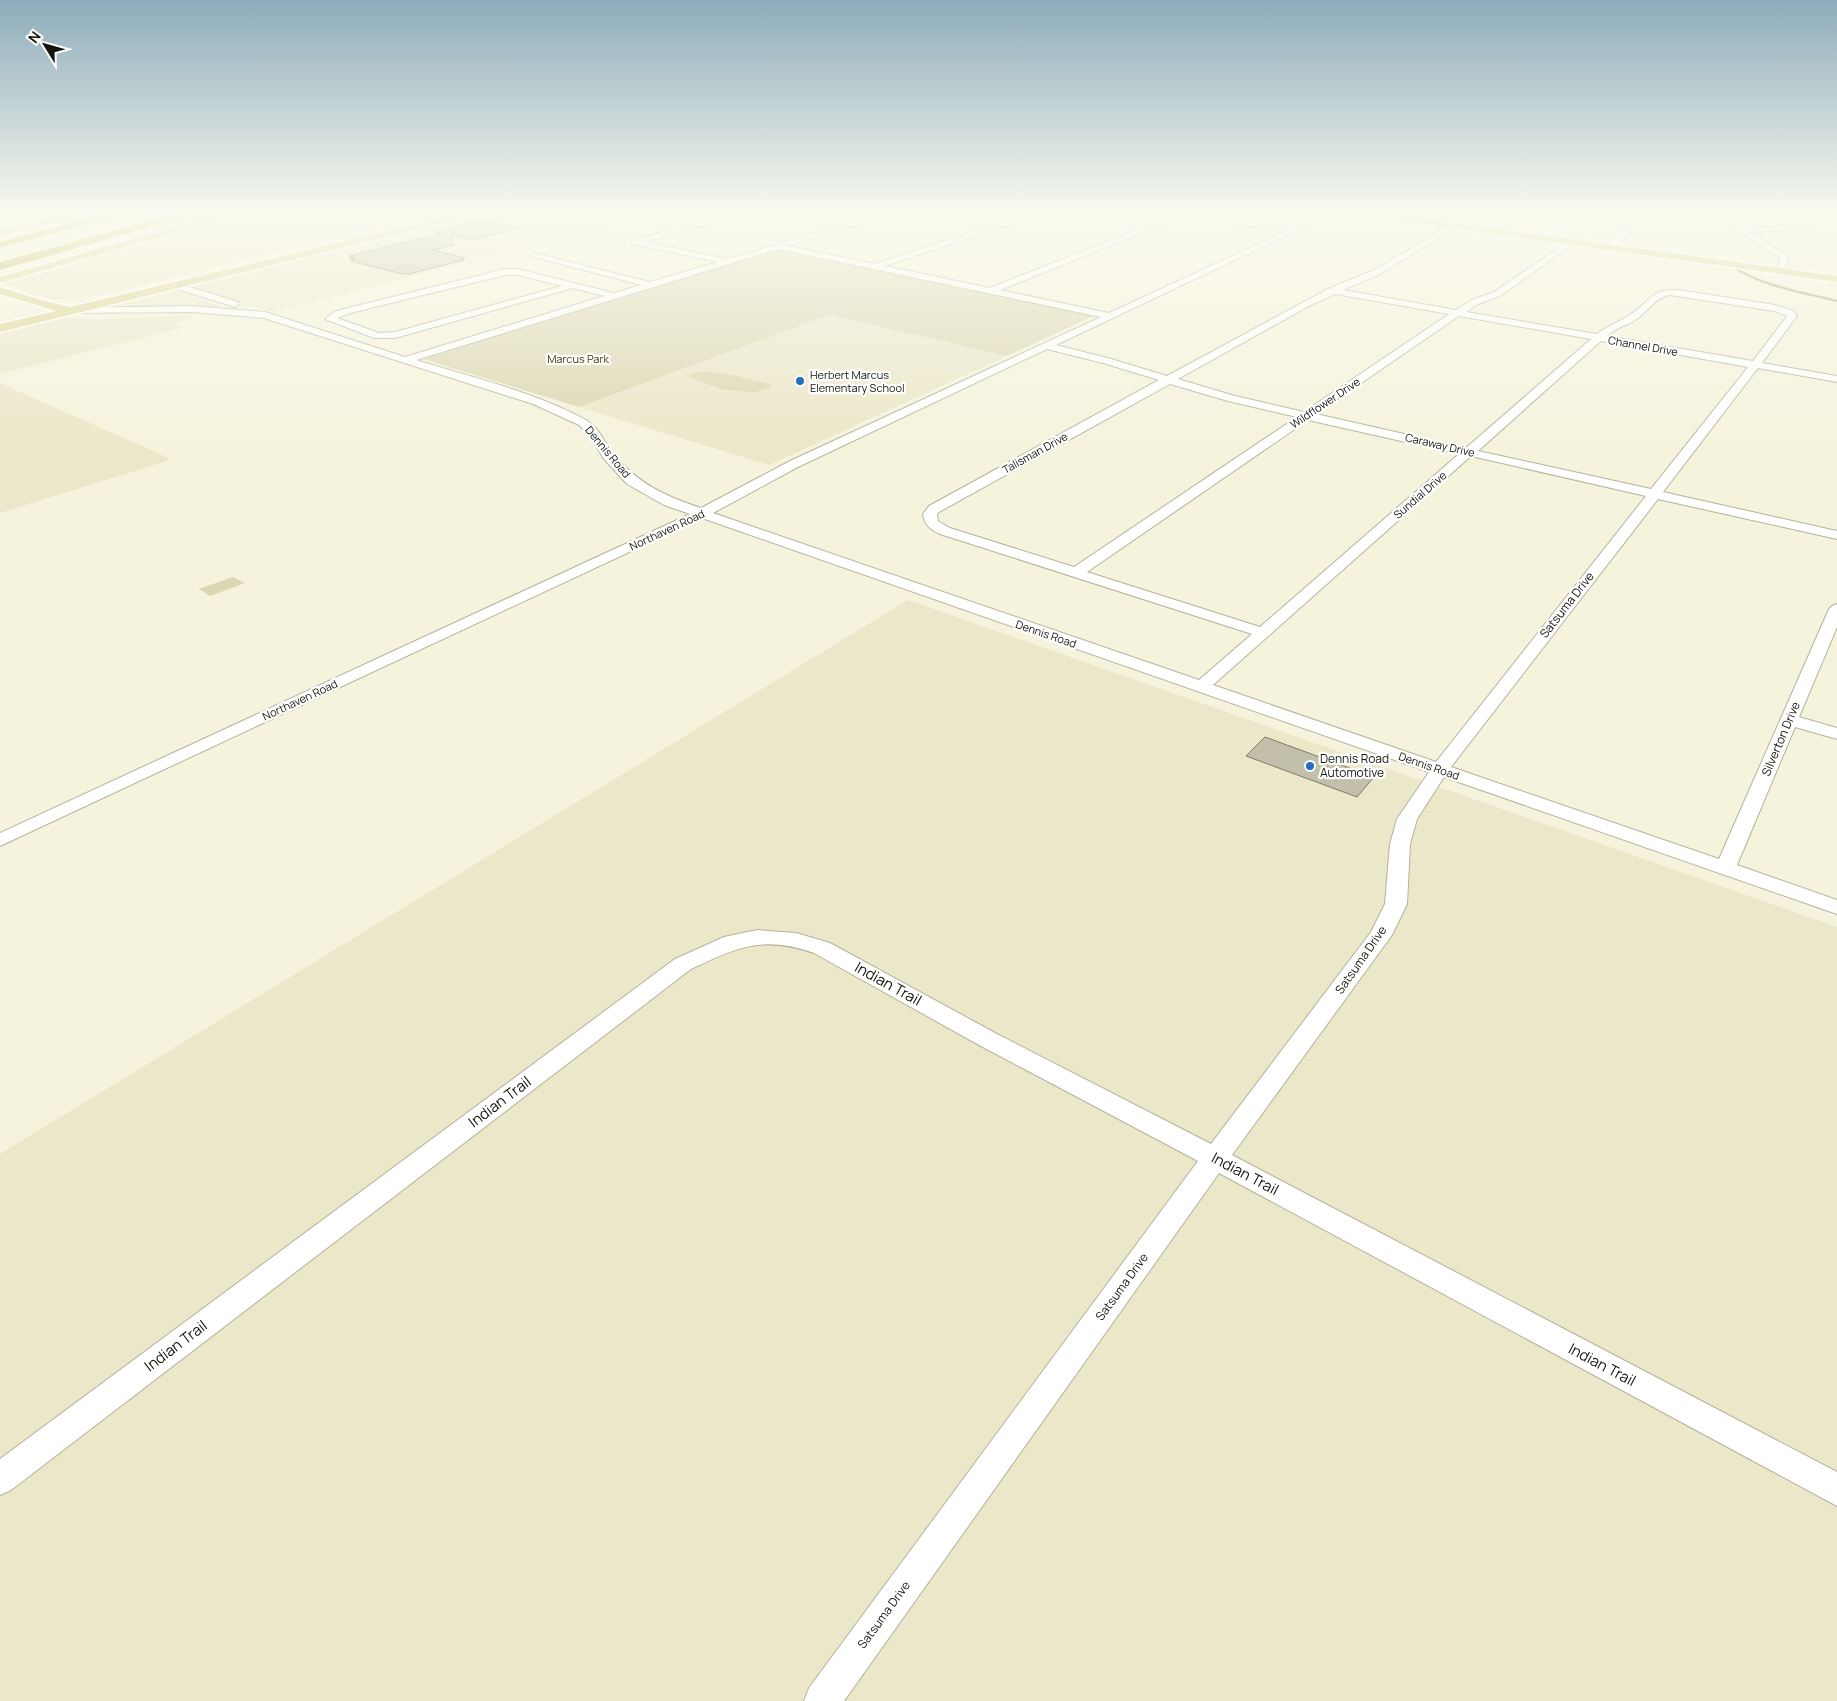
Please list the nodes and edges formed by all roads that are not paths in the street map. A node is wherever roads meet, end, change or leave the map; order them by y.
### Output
1 (7, 292) edge
2 (130, 292) edge
3 (150, 292) edge
4 (197, 292) edge
5 (423, 292) edge
6 (548, 292) edge
7 (598, 292) edge
8 (626, 292) edge
9 (999, 292) edge
10 (1160, 292) edge
11 (1328, 292) edge
12 (1339, 292) edge
13 (1499, 292) edge
14 (1665, 292) edge
15 (1669, 292) edge
16 (614, 296) junction
17 (110, 297) junction
18 (126, 298) junction
19 (0, 302) edge
20 (22, 308) junction
21 (55, 310) junction
22 (138, 311) junction
23 (195, 312) junction
24 (244, 312) junction
25 (1458, 313) junction
26 (472, 314) junction
27 (1110, 316) junction
28 (283, 321) junction
29 (3, 324) edge
30 (517, 326) junction
31 (1598, 338) junction
32 (1046, 346) junction
33 (405, 360) junction
34 (1755, 365) junction
35 (1837, 379) edge
36 (1167, 380) junction
37 (1306, 416) junction
38 (1470, 452) junction
39 (1654, 493) junction
40 (702, 514) junction
41 (1837, 535) edge
42 (1075, 573) junction
43 (1837, 609) edge
44 (1264, 632) junction
45 (1201, 687) junction
46 (1789, 720) junction
47 (1837, 734) edge
48 (1439, 770) junction
49 (0, 840) edge
50 (1725, 869) junction
51 (1837, 907) edge
52 (1216, 1158) junction
53 (0, 1479) edge
54 (1837, 1490) edge
55 (822, 1701) edge

1 - 21 main road
2 - 17 main road
3 - 18 main road
4 - 24 street
5 - 26 street
6 - 26 street
7 - 16 street
8 - 16 street
9 - 27 street
10 - 27 street, Northaven Road
11 - 36 street, Talisman Drive
12 - 25 street, Channel Drive
13 - 25 street, Wildflower Drive
14 - 31 street, Sundial Drive
15 - 34 street, Satsuma Drive
16 - 30 street
17 - 21 main road
17 - 21 main road
18 - 21 main road
18 - 22 main road
19 - 20 main road
20 - 21 main road
20 - 29 main road
21 - 22 street
21 - 23 street
21 - 29 main road
22 - 23 street
23 - 24 street
23 - 28 street
24 - 28 street
25 - 31 street, Channel Drive
25 - 37 street, Wildflower Drive
26 - 30 street
27 - 32 street, Northaven Road
28 - 33 street, Dennis Road
30 - 33 street
31 - 34 street, Channel Drive
31 - 38 street, Sundial Drive
32 - 36 street, Caraway Drive
32 - 40 street, Northaven Road
33 - 40 street, Dennis Road
34 - 35 street, Channel Drive
34 - 39 street, Satsuma Drive
36 - 37 street, Caraway Drive
36 - 42 street, Talisman Drive
37 - 38 street, Caraway Drive
37 - 42 street, Wildflower Drive
38 - 39 street, Caraway Drive
38 - 44 street, Sundial Drive
39 - 41 street, Caraway Drive
39 - 48 street, Satsuma Drive
40 - 45 street, Dennis Road
40 - 49 street, Northaven Road
42 - 44 street, Talisman Drive
43 - 46 street, Silverton Drive
44 - 45 street, Sundial Drive
45 - 48 street, Dennis Road
46 - 47 street
46 - 50 street, Silverton Drive
48 - 50 street, Dennis Road
48 - 52 street, Satsuma Drive
50 - 51 street, Dennis Road
52 - 53 street, Indian Trail
52 - 54 street, Indian Trail
52 - 55 street, Satsuma Drive

